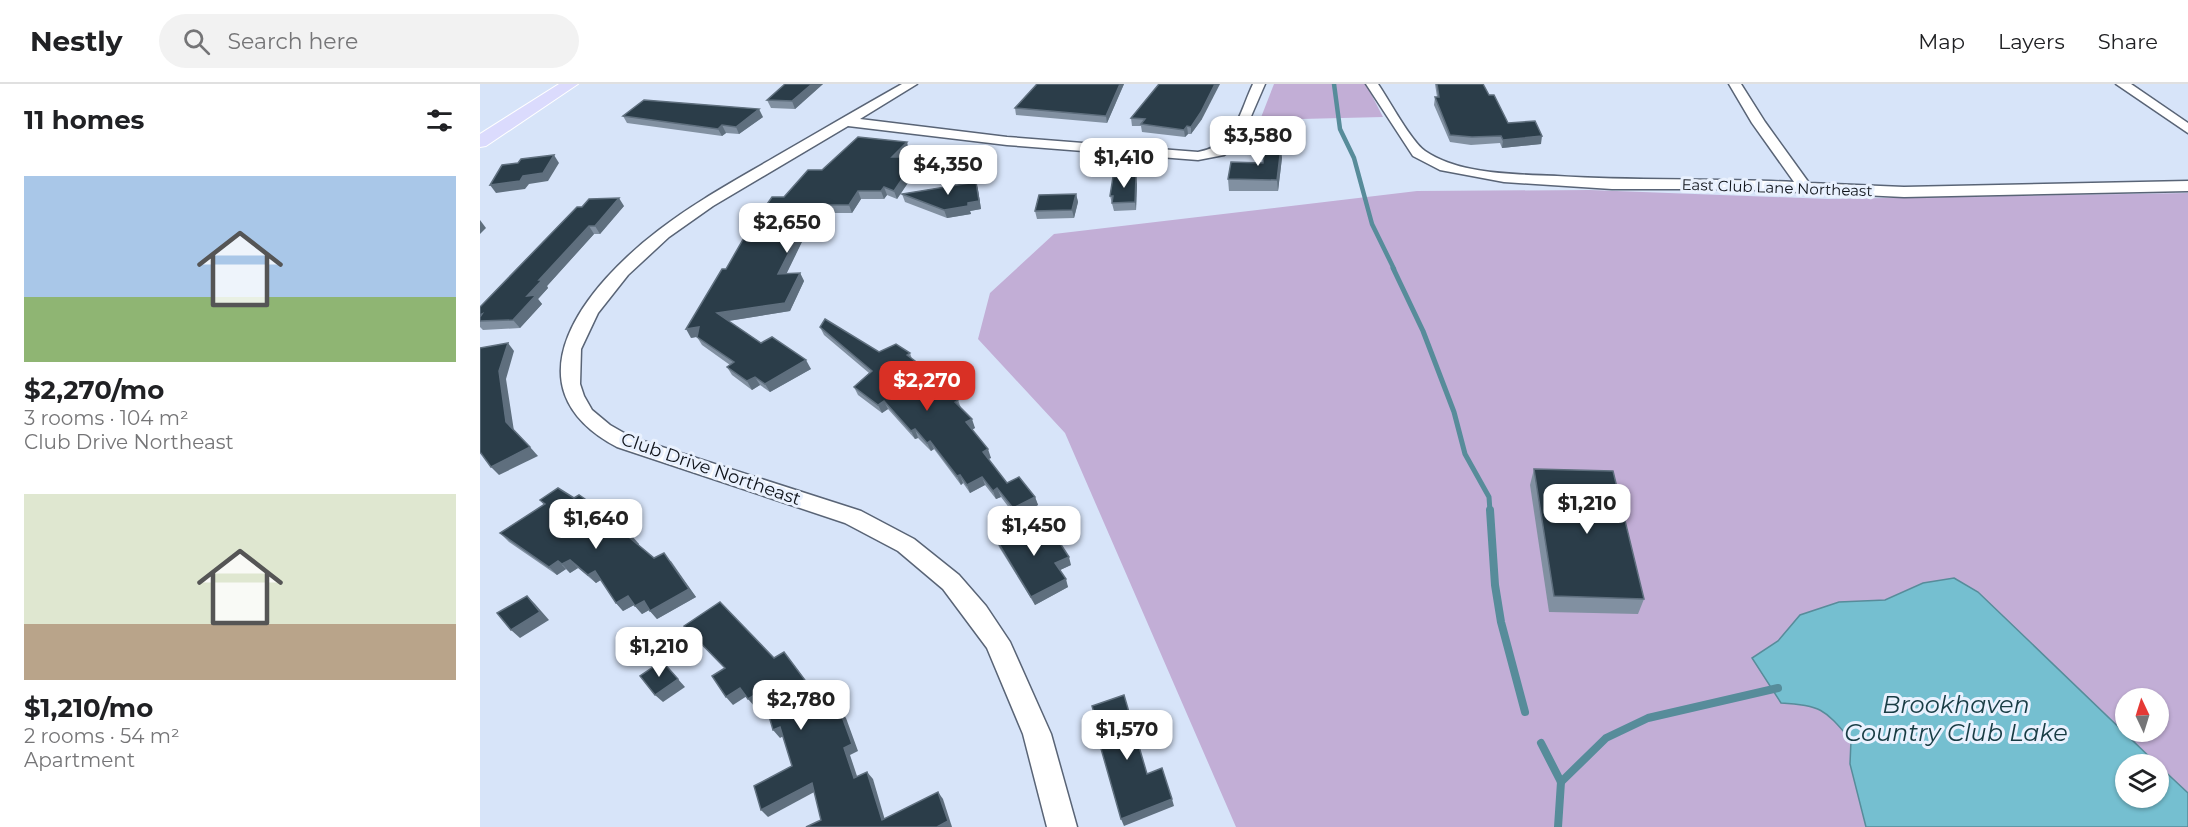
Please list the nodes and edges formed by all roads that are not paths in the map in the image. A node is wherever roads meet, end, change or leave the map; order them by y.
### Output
1 (570, 84) edge
2 (911, 84) edge
3 (1259, 84) edge
4 (1372, 84) edge
5 (1735, 84) edge
6 (2122, 84) edge
7 (846, 122) junction
8 (2188, 129) edge
9 (480, 142) edge
10 (2188, 186) edge
11 (1806, 189) junction
12 (1062, 827) edge

1 - 9 main road
2 - 7 street, Club Drive Northeast
3 - 7 street
4 - 11 street, East Club Lane Northeast
5 - 11 street
6 - 8 street
7 - 12 street, Club Drive Northeast
10 - 11 street, East Club Lane Northeast

